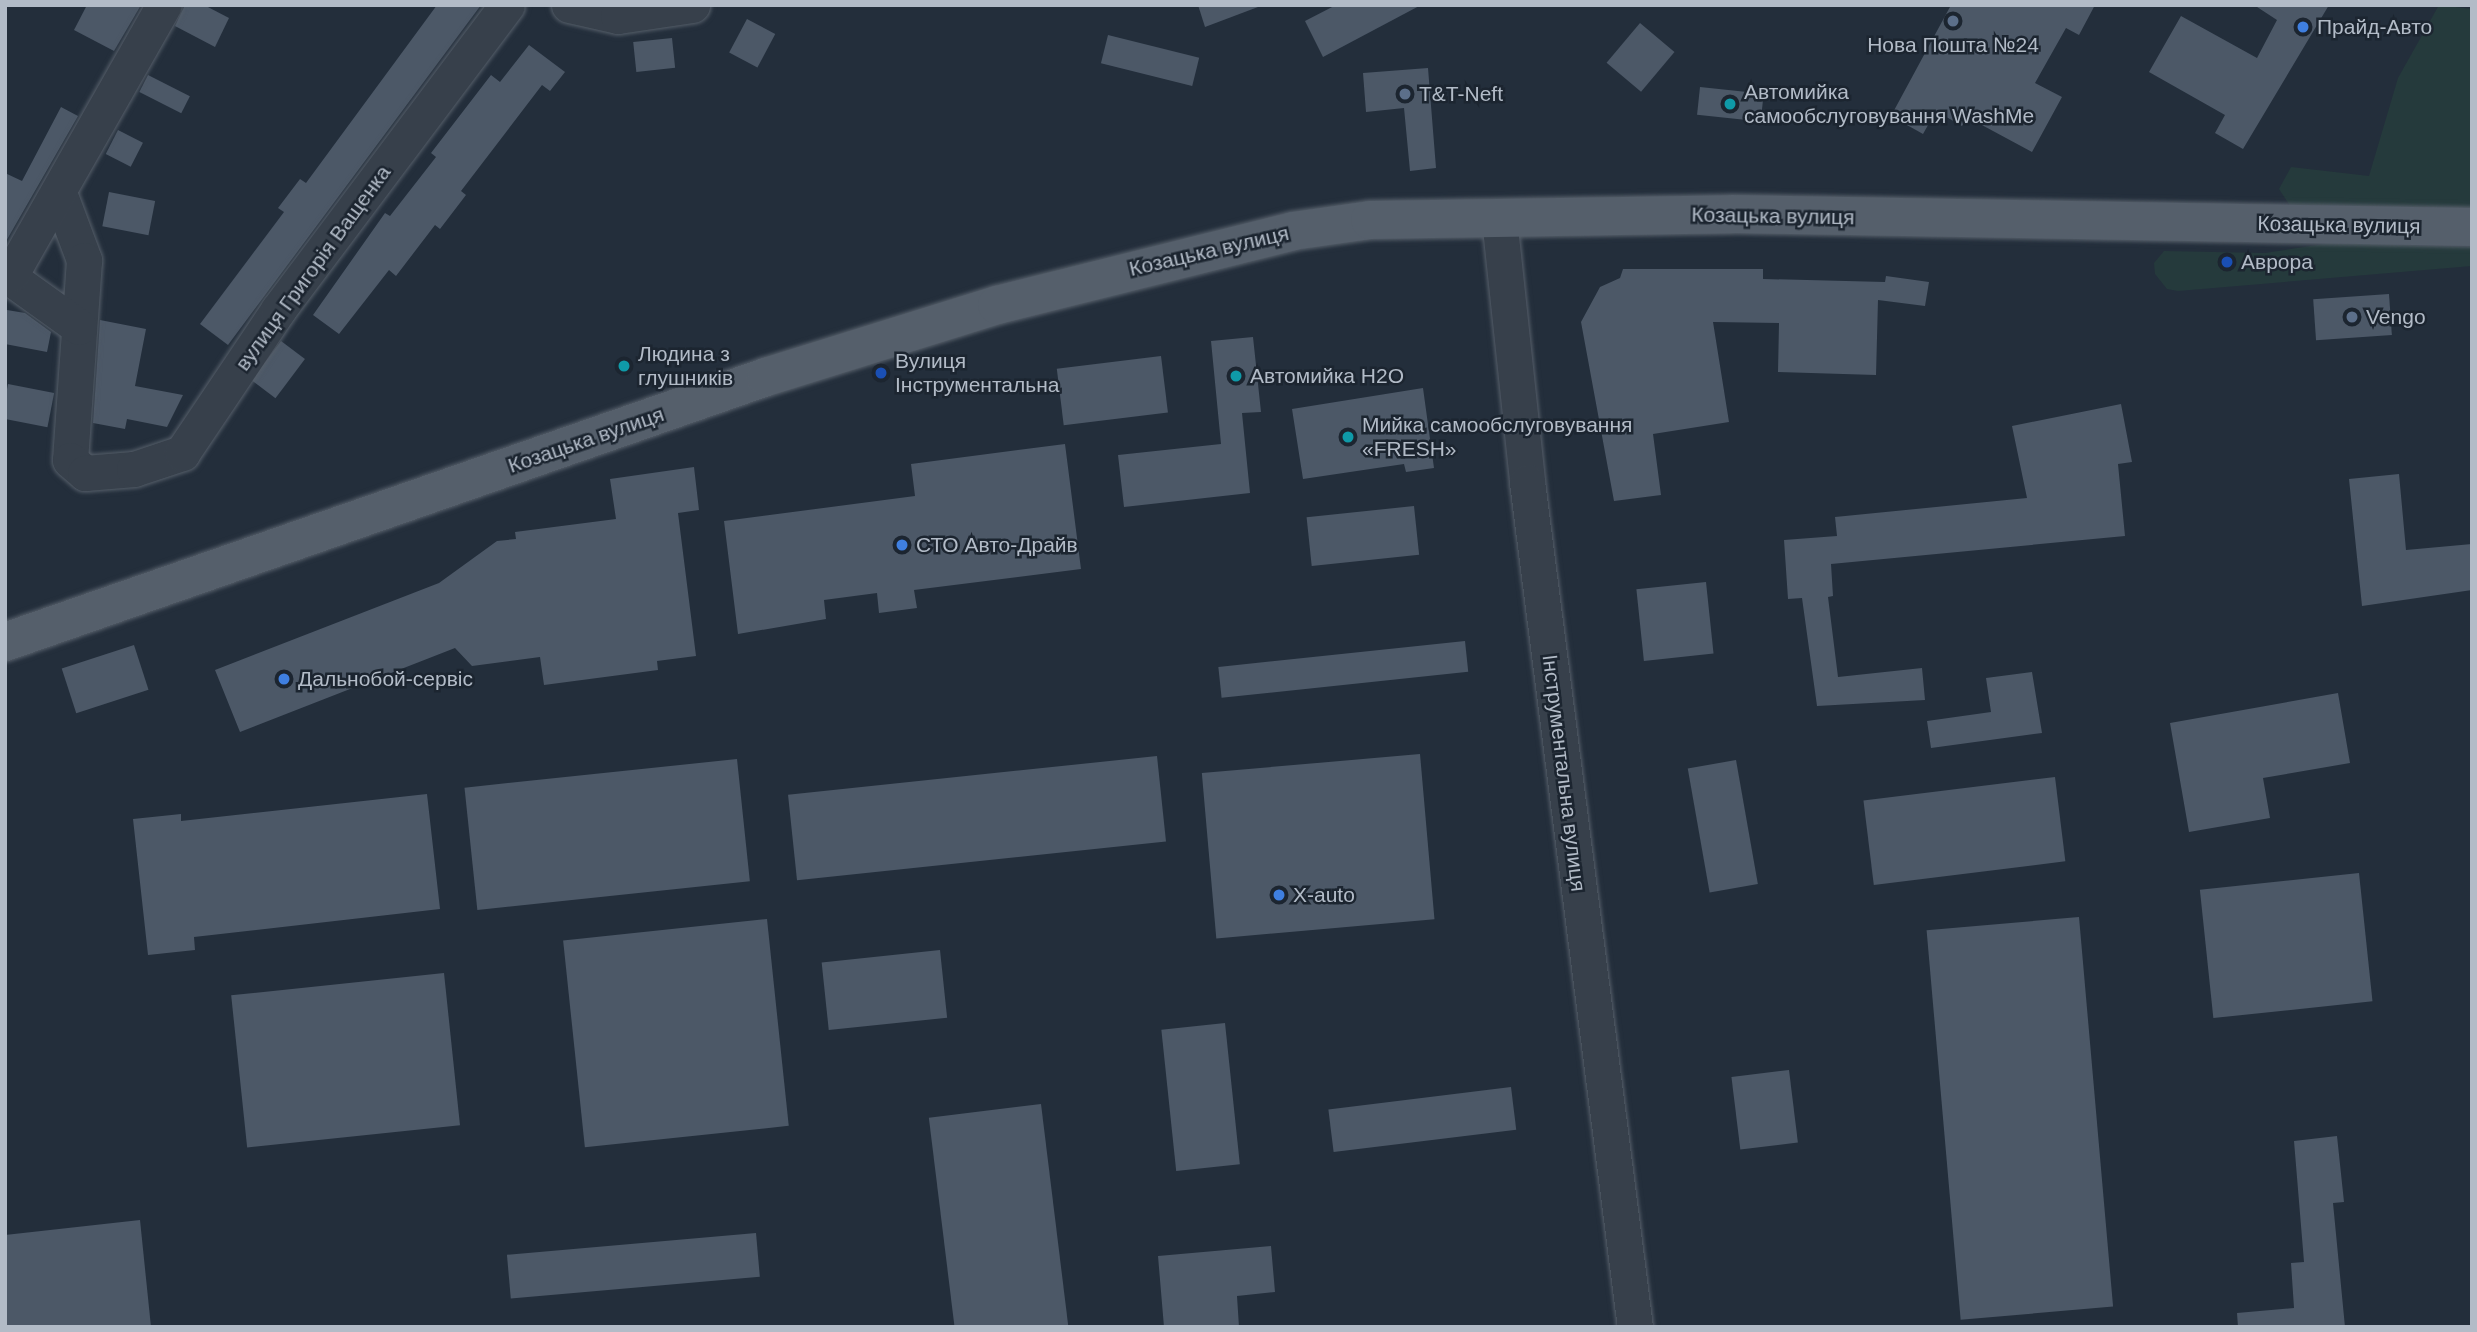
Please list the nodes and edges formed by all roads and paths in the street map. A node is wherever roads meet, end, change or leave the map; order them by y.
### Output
1 (164, 5) edge
2 (507, 5) edge
3 (569, 5) edge
4 (692, 5) edge
5 (58, 193) junction
6 (1499, 218) junction
7 (2472, 227) edge
8 (8, 274) edge
9 (79, 327) junction
10 (5, 642) edge
11 (1635, 1327) edge

1 - 5 street
2 - 9 street, вулиця Григорія Ващенка
3 - 4 street
5 - 8 street
5 - 9 street
6 - 7 main road, Козацька вулиця
6 - 10 main road, Козацька вулиця
6 - 11 street, Інструментальна вулиця
8 - 9 street

